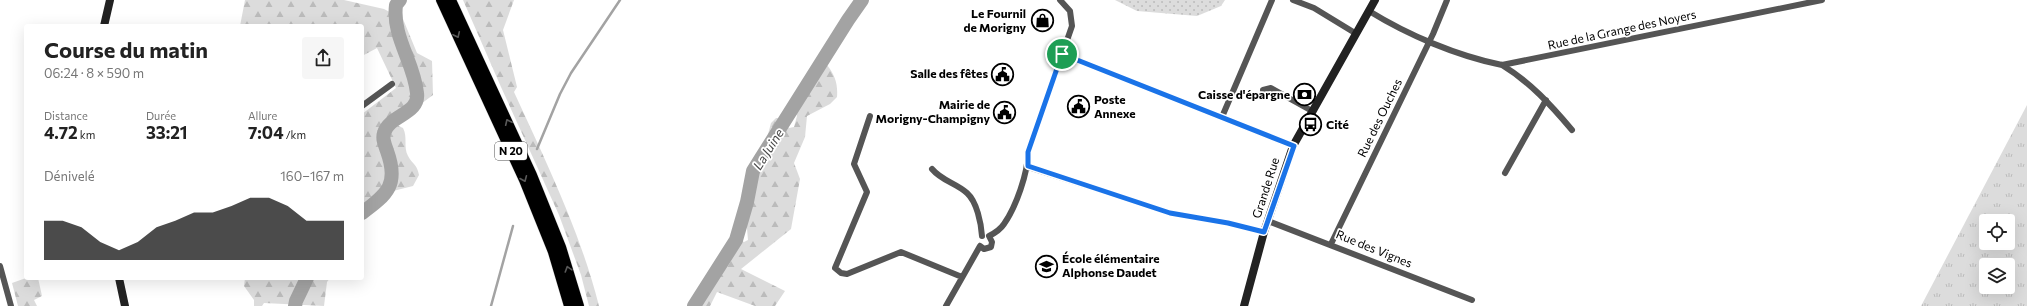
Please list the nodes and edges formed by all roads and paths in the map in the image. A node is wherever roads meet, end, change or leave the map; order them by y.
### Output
1 (110, 0) edge
2 (441, 0) edge
3 (451, 0) edge
4 (1060, 0) edge
5 (1272, 0) edge
6 (1293, 0) edge
7 (1375, 0) edge
8 (1447, 0) edge
9 (1822, 0) edge
10 (1369, 10) junction
11 (104, 24) edge
12 (1355, 33) junction
13 (1429, 41) junction
14 (1062, 54) junction
15 (1502, 65) junction
16 (392, 84) dead end
17 (1263, 90) dead end
18 (1546, 100) junction
19 (364, 105) edge
20 (1312, 111) junction
21 (870, 116) dead end
22 (1222, 117) junction
23 (1572, 130) dead end
24 (1294, 146) junction
25 (1028, 166) junction
26 (932, 169) dead end
27 (1505, 173) dead end
28 (1268, 221) junction
29 (1264, 232) junction
30 (982, 236) junction
31 (989, 236) junction
32 (1331, 244) junction
33 (980, 246) junction
34 (0, 266) edge
35 (962, 277) junction
36 (119, 280) edge
37 (1472, 300) dead end
38 (11, 306) edge
39 (125, 306) edge
40 (569, 306) edge
41 (579, 306) edge
42 (946, 306) edge
43 (1244, 306) edge

1 - 11 main road
2 -> 40 main road, N 20
41 -> 3 main road, N 20
4 - 14 street
5 - 22 street
6 - 12 street
7 - 10 main road, Grande Rue
8 - 13 street, Rue des Ouches
9 - 15 street, Rue de la Grange des Noyers
10 - 12 main road, Grande Rue
10 - 13 street, Rue de la Grange des Noyers
12 - 20 main road, Grande Rue
13 - 15 street, Rue de la Grange des Noyers
13 - 32 street, Rue des Ouches
14 - 22 street
14 - 25 street
15 - 18 street
16 - 19 street
17 - 20 street
18 - 23 street
18 - 27 street
20 - 24 main road, Grande Rue
21 - 35 street
22 - 24 street
24 - 28 main road, Grande Rue
25 - 29 street
25 - 31 street
26 - 30 street
28 - 29 main road, Grande Rue
28 - 32 street, Rue des Vignes
29 - 43 main road, Grande Rue
30 - 31 street
30 - 33 street
31 - 33 street
32 - 37 street, Rue des Vignes
33 - 35 street
34 - 38 street
35 - 42 street
36 - 39 main road

